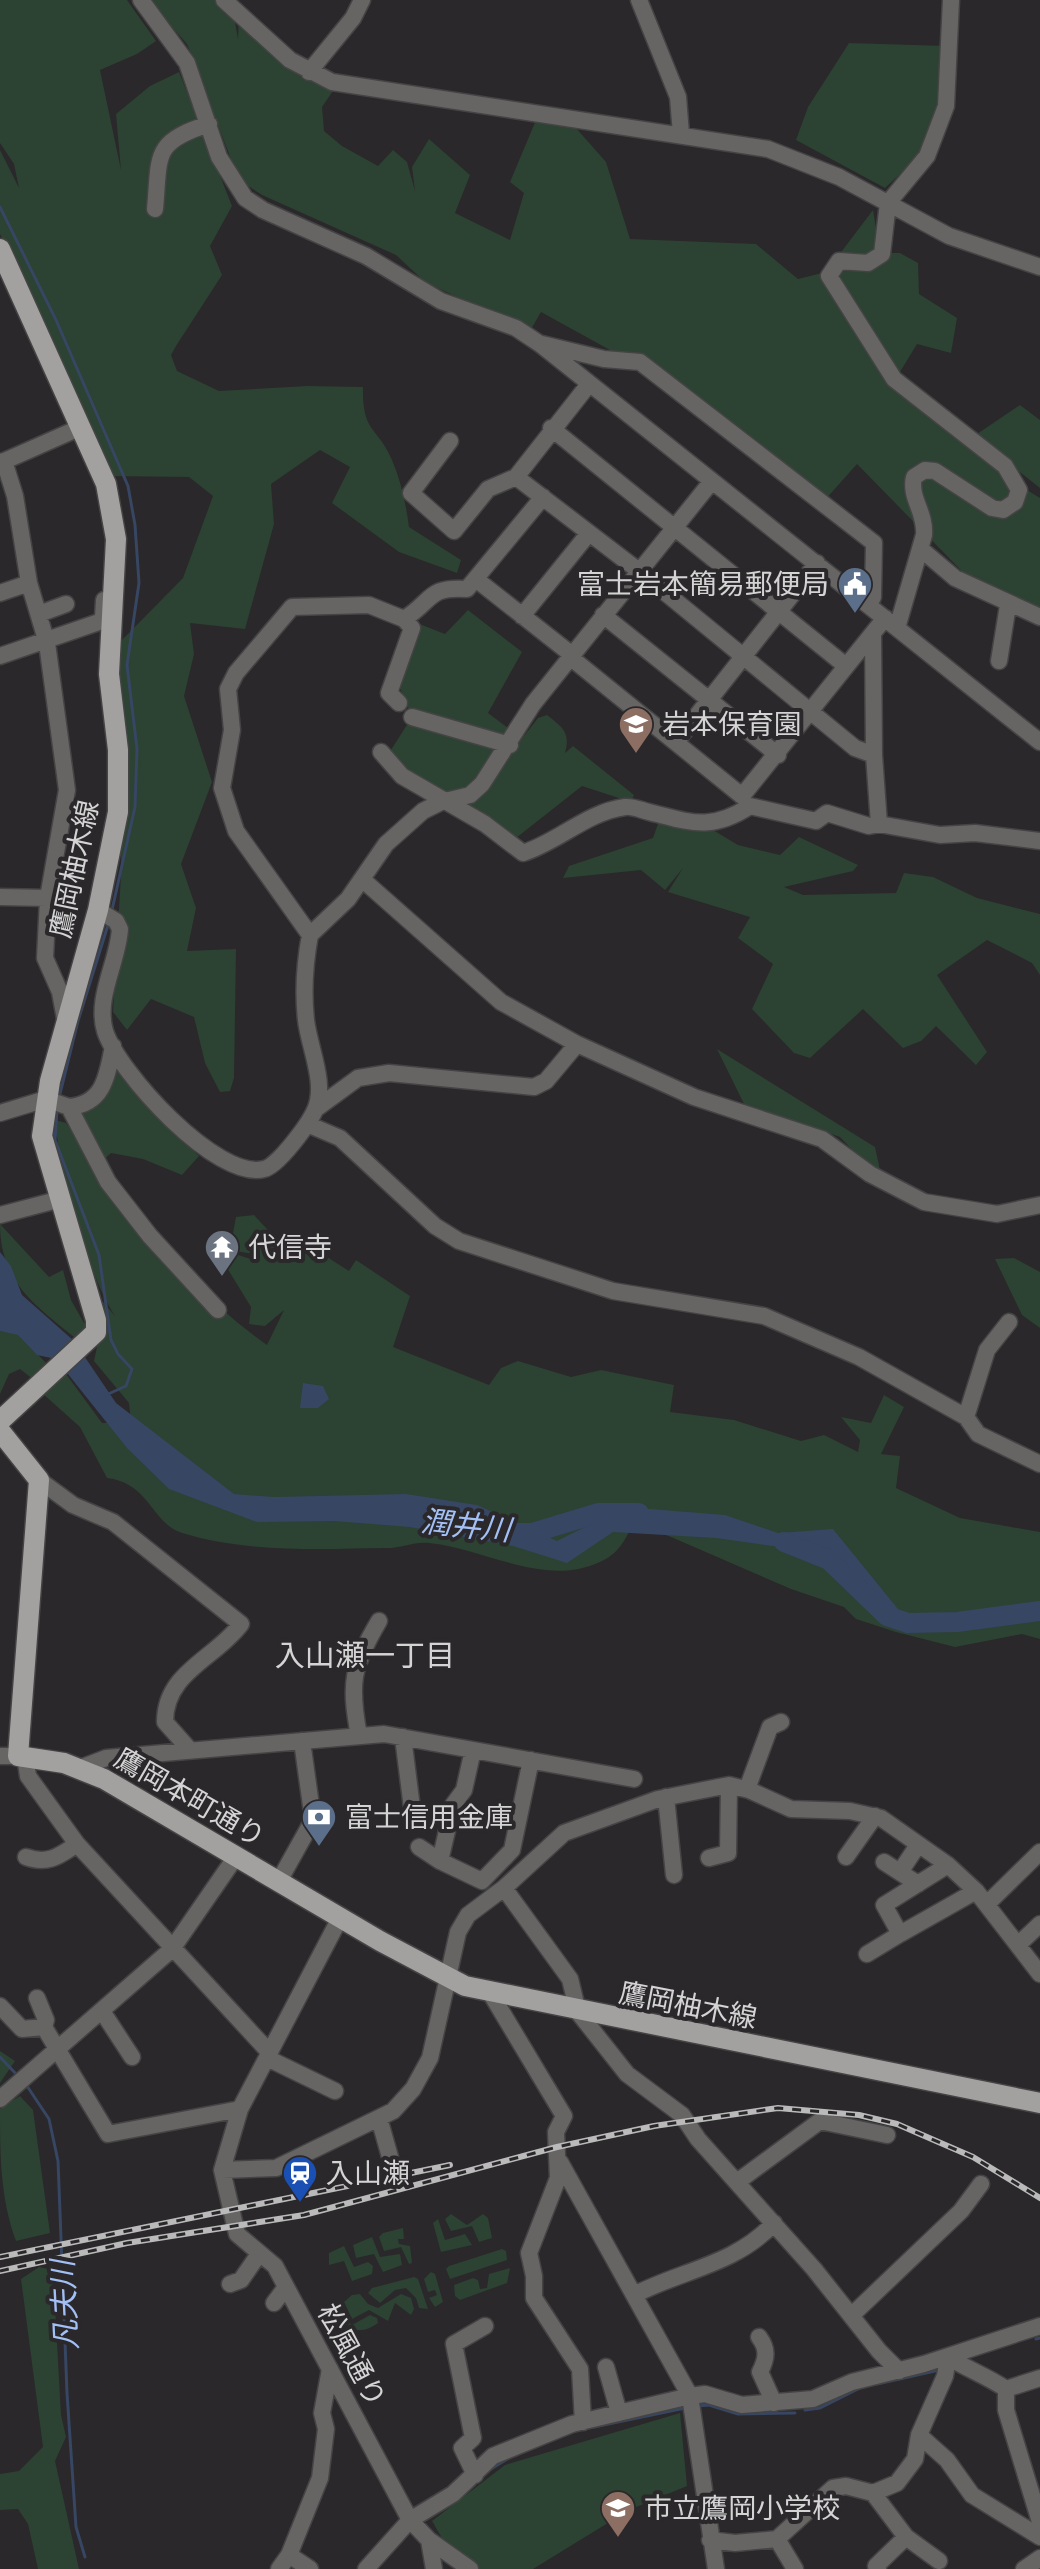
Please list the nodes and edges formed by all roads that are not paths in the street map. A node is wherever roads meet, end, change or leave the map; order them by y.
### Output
1 (141, 0) edge
2 (224, 0) edge
3 (362, 0) edge
4 (639, 0) edge
5 (951, 0) edge
6 (309, 72) junction
7 (209, 124) junction
8 (681, 134) junction
9 (888, 203) junction
10 (155, 209) dead end
11 (0, 249) edge
12 (1040, 267) edge
13 (540, 344) junction
14 (589, 384) junction
15 (79, 428) junction
16 (551, 428) junction
17 (450, 441) dead end
18 (2, 462) edge
19 (516, 477) junction
20 (712, 481) junction
21 (543, 497) junction
22 (675, 527) junction
23 (589, 533) junction
24 (922, 550) junction
25 (817, 563) junction
26 (114, 567) junction
27 (639, 571) junction
28 (477, 580) junction
29 (29, 583) junction
30 (0, 593) edge
31 (66, 604) dead end
32 (869, 605) junction
33 (1008, 605) junction
34 (780, 610) junction
35 (39, 614) junction
36 (603, 615) junction
37 (522, 616) junction
38 (1040, 617) edge
39 (404, 619) junction
40 (891, 623) junction
41 (873, 633) junction
42 (46, 638) junction
43 (0, 656) edge
44 (570, 656) junction
45 (744, 656) junction
46 (999, 661) dead end
47 (846, 666) junction
48 (710, 700) junction
49 (399, 703) dead end
50 (812, 710) junction
51 (412, 717) dead end
52 (676, 742) junction
53 (1040, 742) edge
54 (510, 745) junction
55 (381, 752) dead end
56 (778, 755) junction
57 (874, 755) junction
58 (441, 802) junction
59 (879, 824) junction
60 (1040, 841) edge
61 (363, 880) junction
62 (0, 897) edge
63 (48, 898) junction
64 (98, 910) junction
65 (310, 935) junction
66 (65, 1019) junction
67 (577, 1044) junction
68 (113, 1046) junction
69 (46, 1099) junction
70 (69, 1107) junction
71 (317, 1108) junction
72 (0, 1113) edge
73 (307, 1124) junction
74 (61, 1199) junction
75 (1040, 1205) edge
76 (0, 1215) edge
77 (218, 1310) dead end
78 (1009, 1322) dead end
79 (966, 1417) junction
80 (0, 1421) edge
81 (0, 1431) edge
82 (1040, 1464) edge
83 (39, 1480) junction
84 (379, 1621) dead end
85 (781, 1722) dead end
86 (359, 1736) junction
87 (403, 1737) junction
88 (302, 1741) junction
89 (189, 1749) junction
90 (473, 1750) junction
91 (14, 1756) edge
92 (531, 1760) junction
93 (80, 1768) junction
94 (634, 1779) dead end
95 (729, 1785) junction
96 (747, 1789) junction
97 (666, 1797) junction
98 (412, 1808) dead end
99 (875, 1816) junction
100 (77, 1844) junction
101 (918, 1845) junction
102 (419, 1847) dead end
103 (1040, 1852) edge
104 (237, 1855) junction
105 (26, 1857) dead end
106 (846, 1857) dead end
107 (709, 1858) dead end
108 (440, 1861) junction
109 (884, 1862) dead end
110 (948, 1865) junction
111 (900, 1872) junction
112 (674, 1875) dead end
113 (279, 1881) junction
114 (918, 1884) junction
115 (504, 1888) junction
116 (982, 1897) junction
117 (340, 1918) junction
118 (1040, 1924) edge
119 (900, 1934) junction
120 (1018, 1945) junction
121 (172, 1949) junction
122 (867, 1954) dead end
123 (1040, 1974) edge
124 (448, 1977) junction
125 (491, 1994) junction
126 (37, 1998) dead end
127 (0, 2006) edge
128 (102, 2011) junction
129 (578, 2012) junction
130 (44, 2027) junction
131 (59, 2051) junction
132 (268, 2055) junction
133 (132, 2057) dead end
134 (335, 2091) dead end
135 (0, 2099) edge
136 (1040, 2103) edge
137 (240, 2109) junction
138 (379, 2118) junction
139 (887, 2135) dead end
140 (390, 2157) dead end
141 (559, 2160) junction
142 (222, 2170) junction
143 (737, 2182) junction
144 (981, 2184) dead end
145 (774, 2223) junction
146 (259, 2254) junction
147 (230, 2284) dead end
148 (286, 2287) junction
149 (634, 2295) junction
150 (274, 2303) dead end
151 (852, 2315) junction
152 (485, 2326) dead end
153 (1040, 2326) edge
154 (759, 2337) dead end
155 (948, 2357) junction
156 (606, 2367) dead end
157 (330, 2369) junction
158 (899, 2371) junction
159 (1040, 2378) edge
160 (1006, 2389) junction
161 (691, 2403) junction
162 (774, 2403) junction
163 (619, 2413) junction
164 (583, 2422) junction
165 (919, 2435) junction
166 (475, 2475) junction
167 (873, 2493) junction
168 (1040, 2522) edge
169 (418, 2529) junction
170 (906, 2537) junction
171 (1040, 2537) edge
172 (777, 2539) junction
173 (710, 2540) junction
174 (289, 2555) junction
175 (1040, 2558) edge
176 (939, 2561) dead end
177 (279, 2569) edge
178 (310, 2569) edge
179 (366, 2569) edge
180 (434, 2569) edge
181 (470, 2569) edge
182 (716, 2569) edge
183 (795, 2569) edge
184 (878, 2569) edge
185 (1024, 2569) edge

1 - 7 street
2 - 6 street
3 - 6 street
4 - 8 street
5 - 9 street
6 - 8 street
7 - 10 street
7 - 13 street
8 - 9 street
9 - 12 street
9 - 24 street
11 - 15 main road, 鷹岡柚木線
13 - 14 street
13 - 32 street
14 - 16 street
14 - 20 street
15 - 18 street
15 - 26 main road, 鷹岡柚木線
16 - 19 street
16 - 22 street
17 - 19 street
18 - 29 street
19 - 21 street
20 - 22 street
20 - 25 street
21 - 23 street
21 - 28 street
22 - 27 street
22 - 34 street
23 - 27 street
23 - 37 street
24 - 33 street
24 - 40 street
25 - 32 street
25 - 34 street
26 - 42 street
26 - 64 main road, 鷹岡柚木線
27 - 36 street
27 - 45 street
28 - 37 street
28 - 39 street
29 - 30 street
29 - 35 street
31 - 35 street
32 - 40 street
33 - 38 street
33 - 46 street
34 - 45 street
34 - 47 street
35 - 42 street
36 - 44 street
36 - 48 street
37 - 44 street
39 - 49 street
39 - 65 street
40 - 41 street
40 - 53 street
41 - 47 street
41 - 57 street
42 - 43 street
42 - 63 street
44 - 52 street
44 - 54 street
45 - 48 street
45 - 50 street
47 - 50 street
48 - 52 street
48 - 56 street
50 - 56 street
50 - 57 street
51 - 54 street
52 - 56 street
54 - 58 street
55 - 58 street
57 - 59 street
58 - 59 street
58 - 61 street
59 - 60 street
61 - 65 street
61 - 67 street
62 - 63 street
63 - 66 street
64 - 66 main road, 鷹岡柚木線
64 - 68 street
65 - 71 street
66 - 69 main road, 鷹岡柚木線
67 - 71 street
67 - 75 street
68 - 70 street
68 - 73 street
69 - 70 street
69 - 72 street
69 - 74 main road, 鷹岡柚木線
70 - 77 street
71 - 73 street
73 - 79 street
74 - 76 street
74 - 80 main road, 鷹岡柚木線
78 - 79 street
79 - 82 street
81 - 83 main road
83 - 89 street
83 - 91 main road
84 - 86 street
85 - 96 street
86 - 87 street
86 - 88 street
87 - 90 street
87 - 98 street
88 - 89 street
88 - 113 street
89 - 93 street
90 - 92 street
90 - 108 street
91 - 93 main road, 鷹岡本町通り
91 - 100 street
92 - 94 street
92 - 108 street
93 - 104 main road, 鷹岡本町通り
95 - 96 street
95 - 97 street
95 - 107 street
96 - 99 street
97 - 112 street
97 - 115 street
99 - 101 street
99 - 106 street
100 - 105 street
100 - 121 street
101 - 110 street
101 - 111 street
102 - 108 street
103 - 116 street
104 - 113 main road, 鷹岡本町通り
104 - 121 street
109 - 111 street
110 - 114 street
110 - 116 street
111 - 114 street
113 - 117 main road, 鷹岡本町通り
114 - 119 street
115 - 124 street
115 - 129 street
116 - 119 street
116 - 120 street
117 - 124 main road, 鷹岡柚木線
117 - 132 street
118 - 120 street
119 - 122 street
120 - 123 street
121 - 128 street
121 - 132 street
124 - 125 main road, 鷹岡柚木線
124 - 138 street
125 - 129 main road, 鷹岡柚木線
125 - 141 street
126 - 130 street
127 - 130 street
128 - 131 street
128 - 133 street
129 - 136 main road, 鷹岡柚木線
129 - 143 street
130 - 131 street
131 - 135 street
131 - 137 street
132 - 134 street
132 - 137 street
137 - 142 street
138 - 140 street
138 - 142 street
139 - 143 street
141 - 149 street
141 - 164 street
142 - 146 street, 松風通り
143 - 145 street
144 - 151 street
145 - 149 street
145 - 151 street
146 - 147 street
146 - 148 street, 松風通り
148 - 150 street
148 - 157 street, 松風通り
149 - 161 street
151 - 158 street
152 - 166 street
153 - 155 street
154 - 162 street
155 - 158 street
155 - 160 street
155 - 165 street
156 - 163 street
157 - 169 street, 松風通り
157 - 174 street
158 - 162 street
159 - 160 street
160 - 168 street
161 - 162 street
161 - 163 street
161 - 173 street
163 - 164 street
164 - 166 street
165 - 167 street
165 - 171 street
166 - 169 street
167 - 170 street
167 - 172 street
169 - 179 street
169 - 180 street, 松風通り
169 - 181 street
170 - 176 street
170 - 184 street
172 - 173 street
172 - 183 street
173 - 182 street
174 - 177 street
174 - 178 street
175 - 185 street

